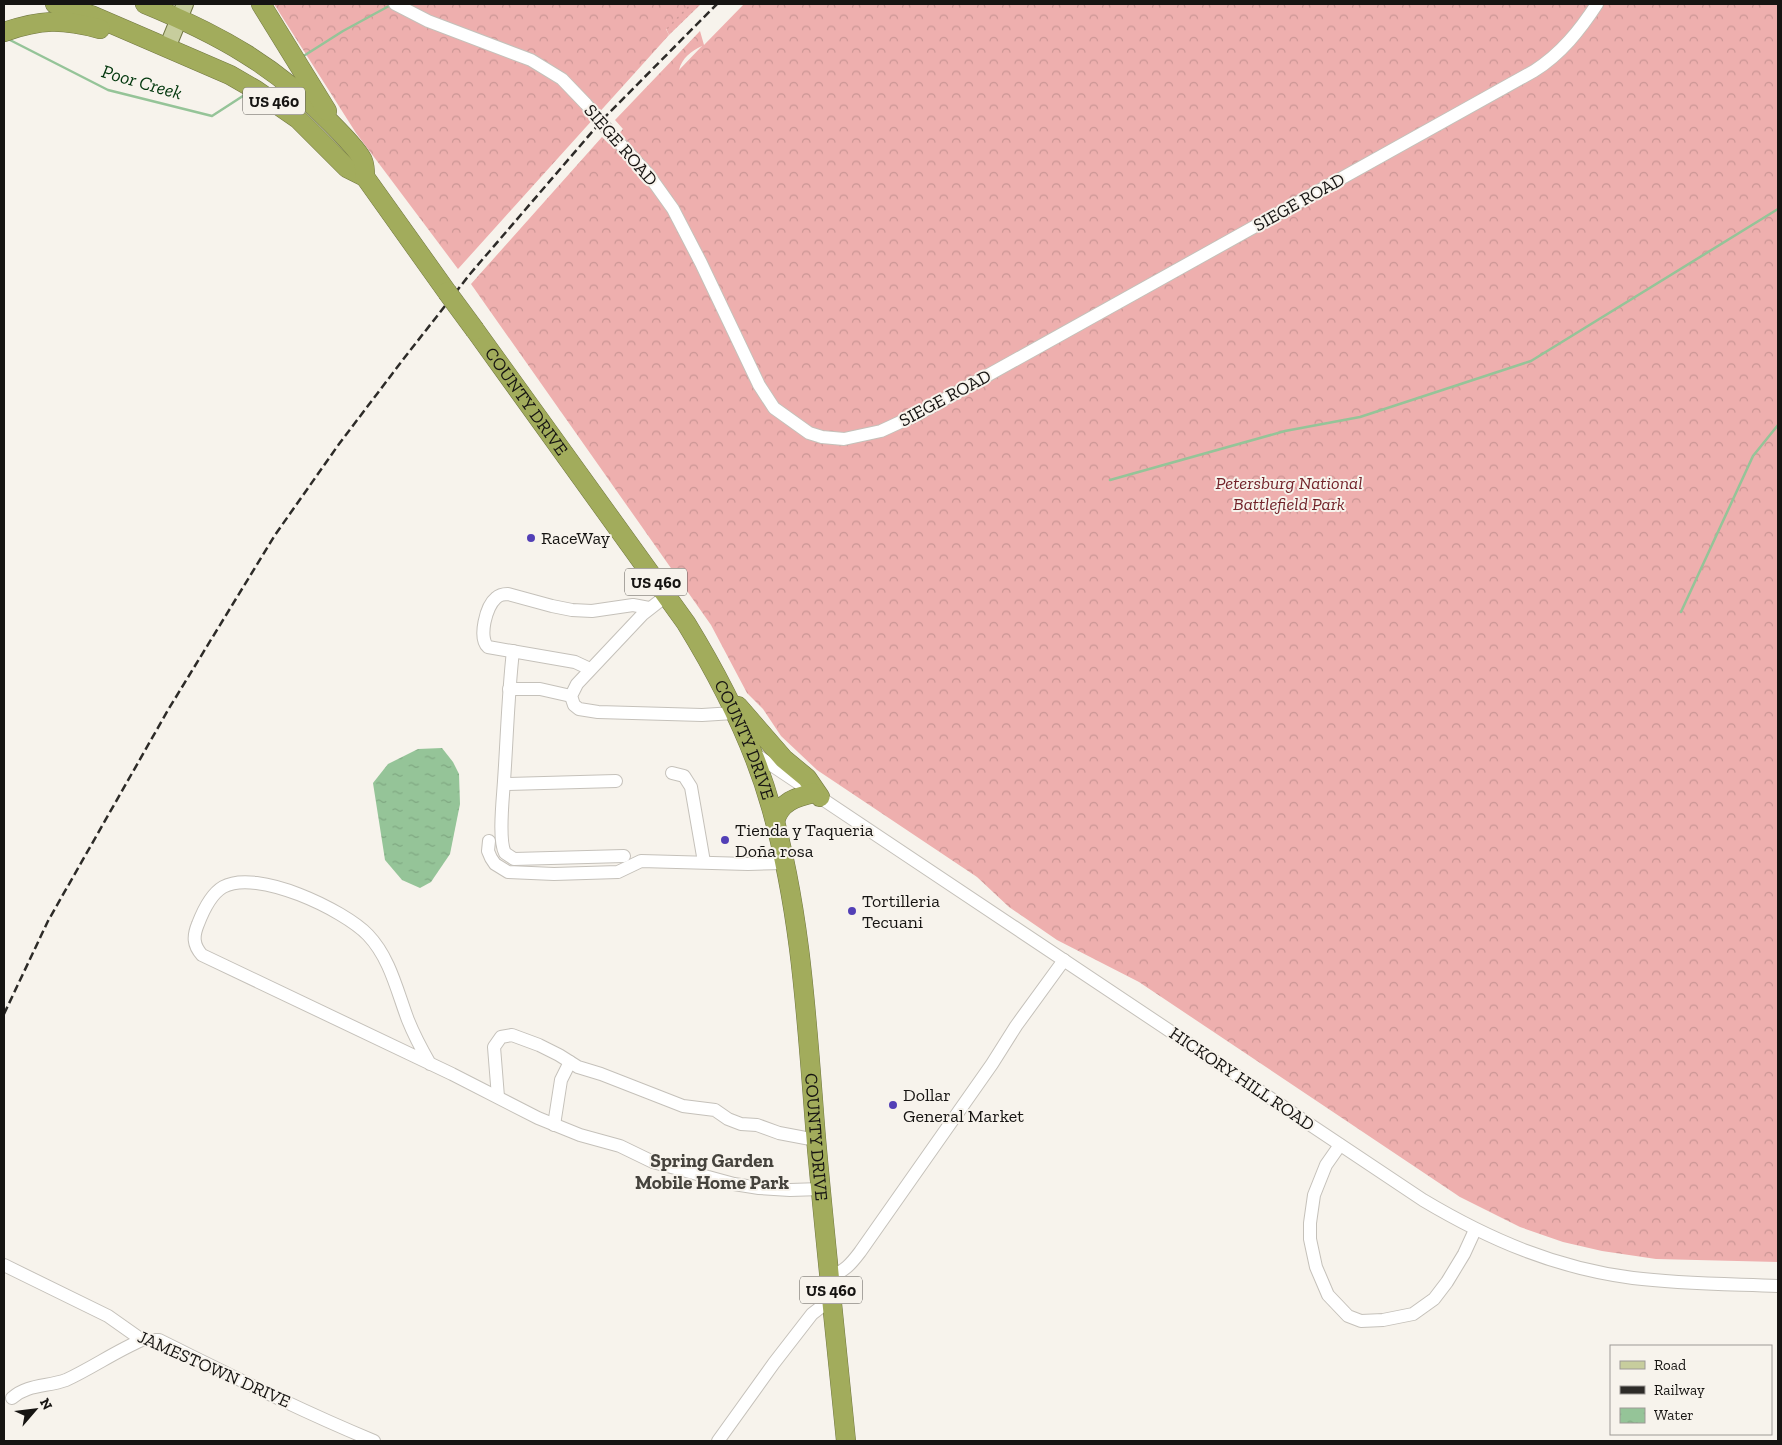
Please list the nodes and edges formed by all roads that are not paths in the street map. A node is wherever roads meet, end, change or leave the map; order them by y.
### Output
1 (55, 4) edge
2 (145, 4) edge
3 (261, 4) edge
4 (395, 4) edge
5 (1597, 4) edge
6 (183, 11) edge
7 (4, 32) edge
8 (149, 40) junction
9 (167, 48) junction
10 (336, 128) junction
11 (365, 176) junction
12 (666, 596) junction
13 (649, 608) junction
14 (513, 651) junction
15 (590, 669) junction
16 (722, 688) junction
17 (509, 689) junction
18 (571, 696) junction
19 (734, 713) junction
20 (752, 752) junction
21 (672, 773) dead end
22 (616, 781) dead end
23 (504, 784) junction
24 (817, 795) junction
25 (775, 821) junction
26 (489, 841) dead end
27 (624, 856) dead end
28 (704, 862) junction
29 (786, 863) junction
30 (1064, 960) junction
31 (570, 1062) junction
32 (430, 1064) junction
33 (498, 1097) junction
34 (554, 1125) junction
35 (816, 1140) junction
36 (1340, 1145) junction
37 (821, 1189) junction
38 (1475, 1230) junction
39 (4, 1265) edge
40 (830, 1276) junction
41 (1778, 1286) edge
42 (832, 1304) junction
43 (142, 1340) junction
44 (12, 1398) dead end
45 (374, 1441) edge
46 (718, 1441) edge
47 (846, 1441) edge

1 - 8 highway, US 460
2 - 6 highway, US 460
3 - 10 highway
4 - 5 street, SIEGE ROAD, bridge
6 - 9 main road
6 - 10 highway, COUNTY DRIVE / US 460
7 - 8 highway
8 - 9 highway, US 460
9 - 11 highway, COUNTY DRIVE / US 460
10 - 11 highway, COUNTY DRIVE / US 460
11 - 12 highway, COUNTY DRIVE / US 460, bridge
12 - 13 street
12 - 16 highway, COUNTY DRIVE / US 460
13 - 14 street
13 - 15 street
14 - 15 street
14 - 17 street
15 - 18 street
16 - 19 highway, COUNTY DRIVE / US 460
16 - 24 highway
17 - 18 street
17 - 23 street
18 - 19 street
19 - 20 highway, COUNTY DRIVE / US 460
20 - 24 street, HICKORY HILL ROAD
20 - 25 highway, COUNTY DRIVE / US 460
21 - 28 street
22 - 23 street
23 - 27 street
24 - 25 highway
24 - 30 street, HICKORY HILL ROAD
25 - 29 highway, COUNTY DRIVE / US 460
26 - 28 street
28 - 29 street
29 - 35 highway, COUNTY DRIVE / US 460
30 - 36 street, HICKORY HILL ROAD
30 - 40 street
31 - 33 street
31 - 34 street
31 - 35 street
32 - 32 street
32 - 33 street
33 - 34 street
34 - 37 street
35 - 37 highway, COUNTY DRIVE / US 460
36 - 38 street, HICKORY HILL ROAD
36 - 38 street
37 - 40 highway, COUNTY DRIVE / US 460
38 - 41 street, HICKORY HILL ROAD
39 - 43 street, JAMESTOWN DRIVE
40 - 42 highway, COUNTY DRIVE / US 460
42 - 46 street
42 - 47 highway, COUNTY DRIVE / US 460
43 - 44 street
43 - 45 street, JAMESTOWN DRIVE

